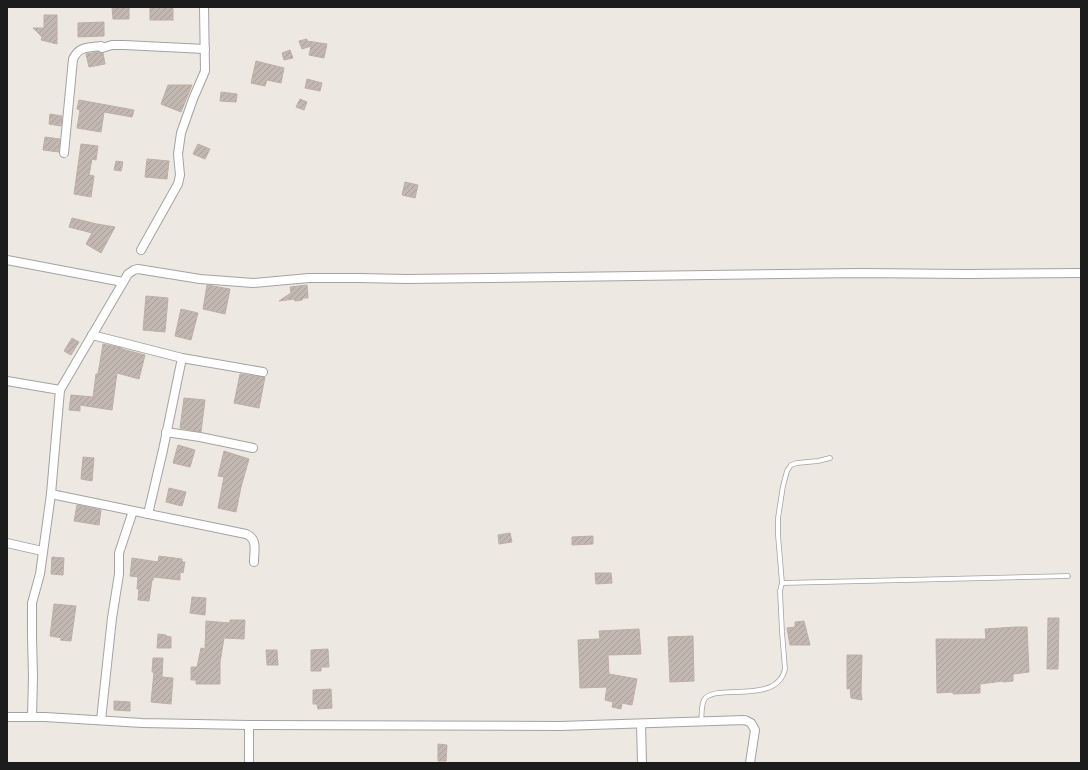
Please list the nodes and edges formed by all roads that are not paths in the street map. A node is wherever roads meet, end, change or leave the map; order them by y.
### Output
1 (204, 7) edge
2 (205, 49) junction
3 (64, 153) dead end
4 (141, 250) dead end
5 (7, 260) edge
6 (1081, 273) edge
7 (123, 282) junction
8 (92, 335) junction
9 (182, 358) junction
10 (263, 372) dead end
11 (7, 381) edge
12 (60, 390) junction
13 (166, 432) junction
14 (253, 448) dead end
15 (830, 458) dead end
16 (51, 494) junction
17 (133, 511) junction
18 (148, 514) junction
19 (7, 543) edge
20 (42, 550) junction
21 (254, 562) dead end
22 (1068, 576) dead end
23 (782, 583) junction
24 (7, 717) edge
25 (32, 717) junction
26 (101, 720) junction
27 (701, 722) junction
28 (641, 724) junction
29 (249, 725) junction
30 (249, 763) edge
31 (642, 763) edge
32 (750, 763) edge

1 - 2 street
2 - 3 street
2 - 4 street
5 - 7 street
6 - 7 street
7 - 8 street
8 - 9 street
8 - 12 street
9 - 10 street
9 - 13 street
11 - 12 street
12 - 16 street
13 - 14 street
13 - 18 street
15 - 23 lane
16 - 17 street
16 - 20 street
17 - 18 street
17 - 26 street
18 - 21 street
19 - 20 street
20 - 25 street
22 - 23 lane
23 - 27 lane
24 - 25 street
25 - 26 street
26 - 29 street
27 - 28 street
27 - 32 street
28 - 29 street
28 - 31 street
29 - 30 street

